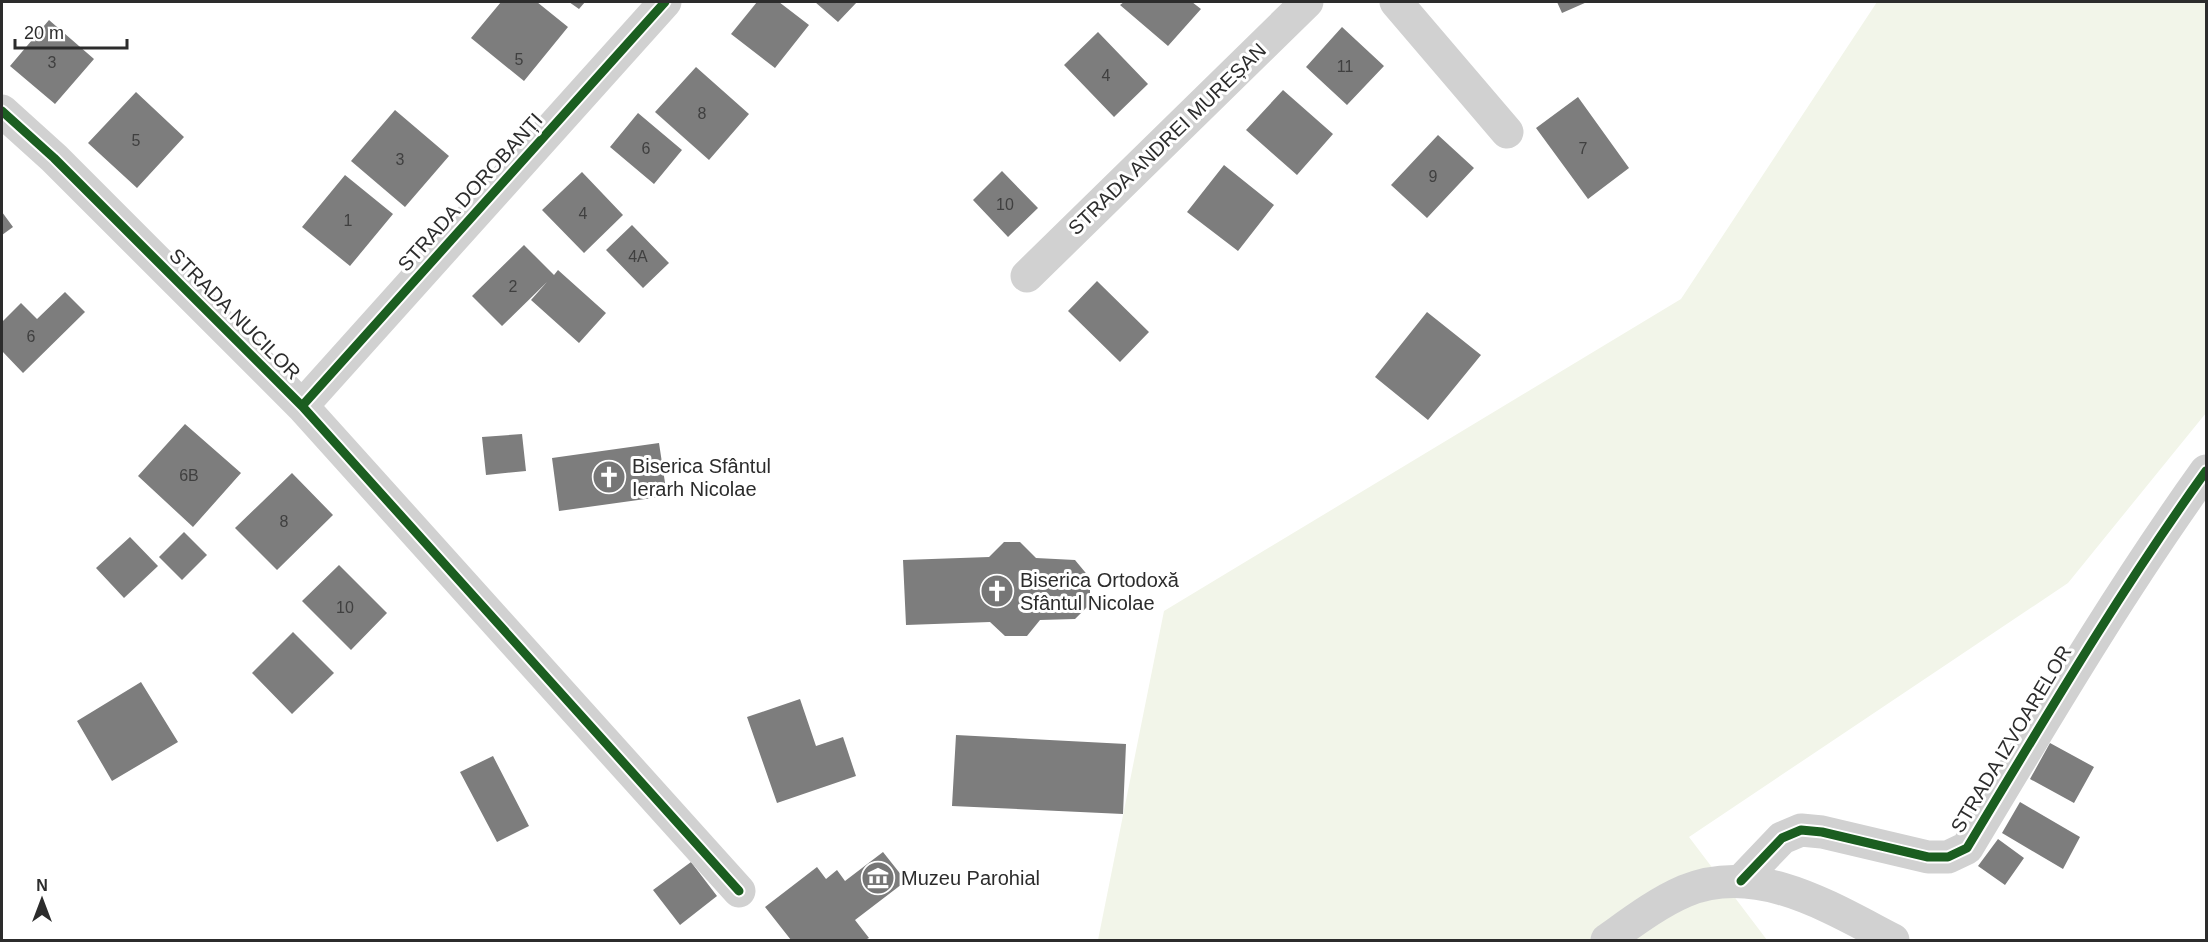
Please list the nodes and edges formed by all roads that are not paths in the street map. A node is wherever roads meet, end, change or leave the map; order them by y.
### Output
1 (665, 2) edge
2 (1307, 2) edge
3 (1396, 2) edge
4 (2, 111) edge
5 (1507, 132) dead end
6 (1027, 276) dead end
7 (302, 406) junction
8 (2206, 471) edge
9 (1741, 881) junction
10 (739, 891) dead end
11 (1607, 940) edge
12 (1893, 940) edge

1 - 7 street, STRADA DOROBANȚI
2 - 6 street, STRADA ANDREI MUREȘAN
3 - 5 street
4 - 7 street, STRADA NUCILOR
7 - 10 street, STRADA NUCILOR
8 - 9 street, STRADA IZVOARELOR
9 - 11 street
9 - 12 street

